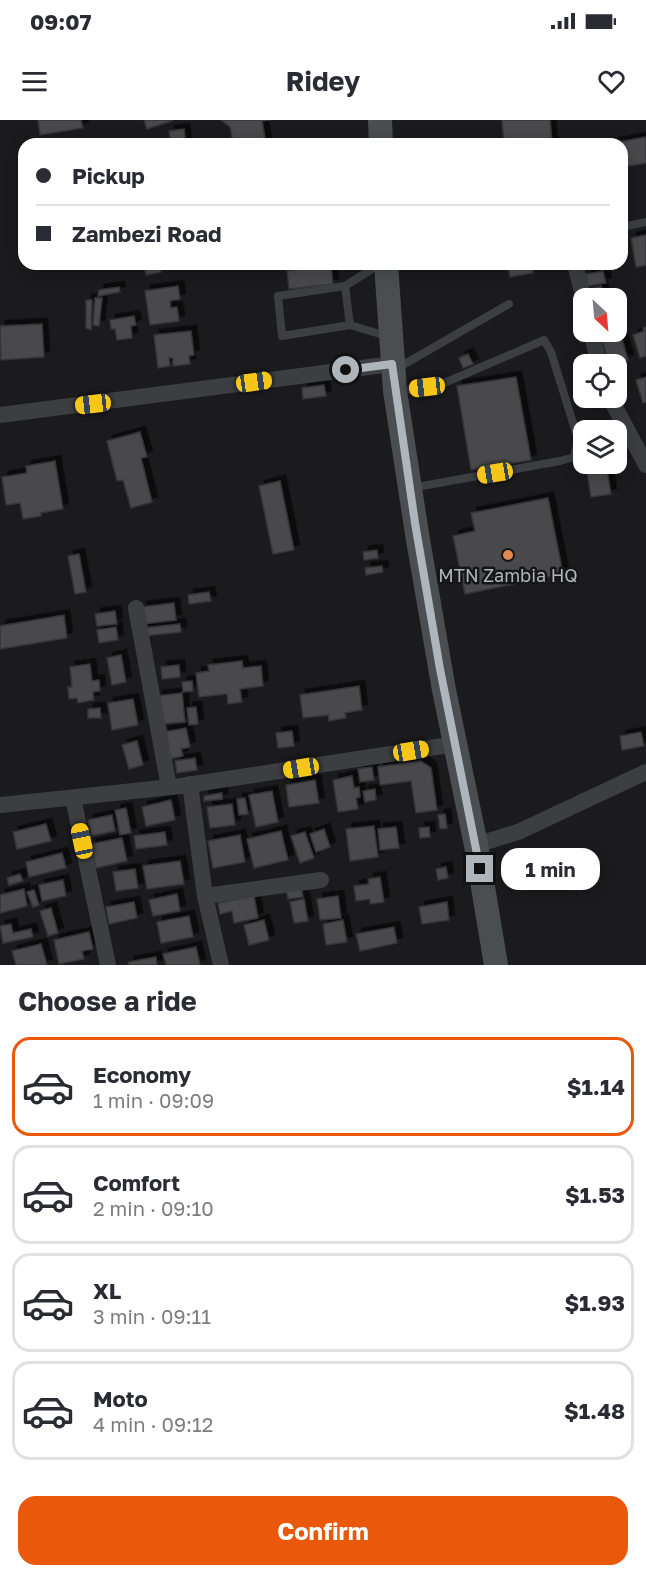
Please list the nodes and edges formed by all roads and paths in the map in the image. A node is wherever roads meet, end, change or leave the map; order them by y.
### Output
1 (380, 120) edge
2 (381, 138) edge
3 (646, 222) edge
4 (628, 226) edge
5 (370, 270) edge
6 (386, 270) edge
7 (577, 270) edge
8 (345, 286) junction
9 (581, 288) edge
10 (509, 304) dead end
11 (350, 325) junction
12 (390, 337) junction
13 (393, 375) junction
14 (615, 408) edge
15 (0, 415) edge
16 (646, 465) edge
17 (410, 488) junction
18 (136, 608) dead end
19 (456, 744) junction
20 (646, 772) edge
21 (190, 784) junction
22 (170, 787) junction
23 (73, 798) junction
24 (0, 805) edge
25 (476, 845) junction
26 (321, 880) dead end
27 (205, 896) junction
28 (108, 965) edge
29 (221, 965) edge
30 (496, 965) edge

1 - 2 main road
3 - 4 lane
5 - 8 lane
6 - 12 main road
7 - 9 street
8 - 11 lane
8 - 11 lane
10 - 13 lane
11 - 12 lane
12 - 13 main road
13 - 15 street
13 - 17 main road
13 - 17 lane
14 - 16 street
17 - 19 main road
18 - 22 street
19 - 21 street
19 - 25 main road
20 - 25 street
21 - 22 street
21 - 27 street
22 - 23 street
23 - 24 street
23 - 28 street
25 - 30 main road
26 - 27 street
27 - 29 street

